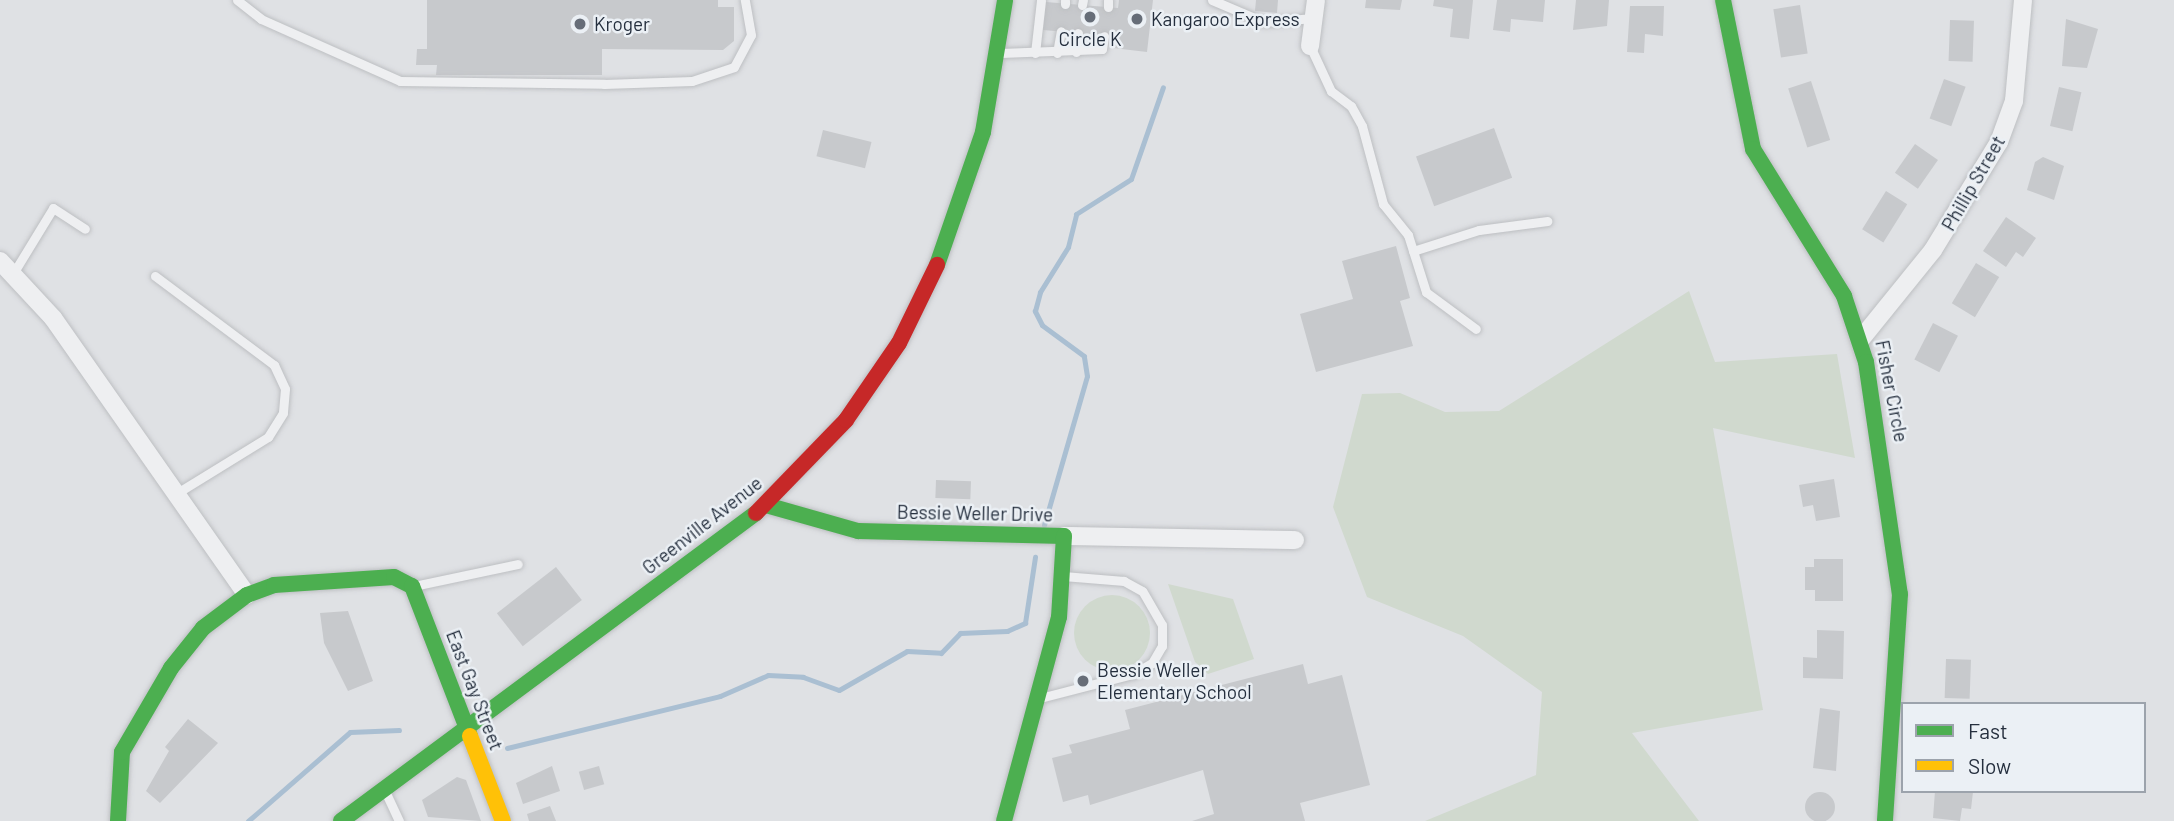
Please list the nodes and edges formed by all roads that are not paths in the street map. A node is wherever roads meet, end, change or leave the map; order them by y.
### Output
1 (237, 0) edge
2 (746, 0) edge
3 (1005, 0) edge
4 (1041, 0) edge
5 (1212, 0) edge
6 (1316, 0) edge
7 (1723, 0) edge
8 (2023, 0) edge
9 (1314, 18) junction
10 (1061, 31) dead end
11 (1078, 33) dead end
12 (1104, 36) dead end
13 (1311, 46) joint
14 (1076, 52) junction
15 (999, 53) junction
16 (1035, 53) junction
17 (1057, 53) junction
18 (1547, 221) dead end
19 (85, 229) dead end
20 (1413, 251) junction
21 (7, 267) edge
22 (155, 276) dead end
23 (1476, 330) dead end
24 (1861, 339) junction
25 (177, 493) junction
26 (766, 505) junction
27 (1064, 536) junction
28 (1295, 540) dead end
29 (518, 564) dead end
30 (1061, 576) junction
31 (406, 583) junction
32 (247, 595) junction
33 (1039, 698) junction
34 (468, 730) junction
35 (383, 787) junction
36 (118, 821) edge
37 (341, 821) edge
38 (398, 821) edge
39 (503, 821) edge
40 (1004, 821) edge
41 (1885, 821) edge

1 - 2 lane
3 - 15 street, Greenville Avenue
4 - 16 lane
5 - 9 lane
6 - 9 street
7 - 24 street, Fisher Circle
8 - 24 street, Phillip Street
9 - 13 street
10 - 17 lane
11 - 14 lane
12 - 14 lane
13 - 20 lane
14 - 17 lane
15 - 16 lane
15 - 26 street, Greenville Avenue
16 - 17 lane
18 - 20 lane
19 - 21 lane
20 - 23 lane
21 - 25 street
22 - 25 lane
24 - 41 street, Fisher Circle
25 - 32 street
26 - 27 street, Bessie Weller Drive
26 - 34 street, Greenville Avenue
27 - 28 street
27 - 30 street, Bessie Weller Drive
29 - 31 lane
30 - 33 street, Bessie Weller Drive
30 - 33 lane
31 - 32 street
31 - 34 street, East Gay Street
32 - 36 street
33 - 40 street, Bessie Weller Drive
34 - 35 street, Greenville Avenue
34 - 39 street, East Gay Street
35 - 37 street, Greenville Avenue
35 - 38 lane

